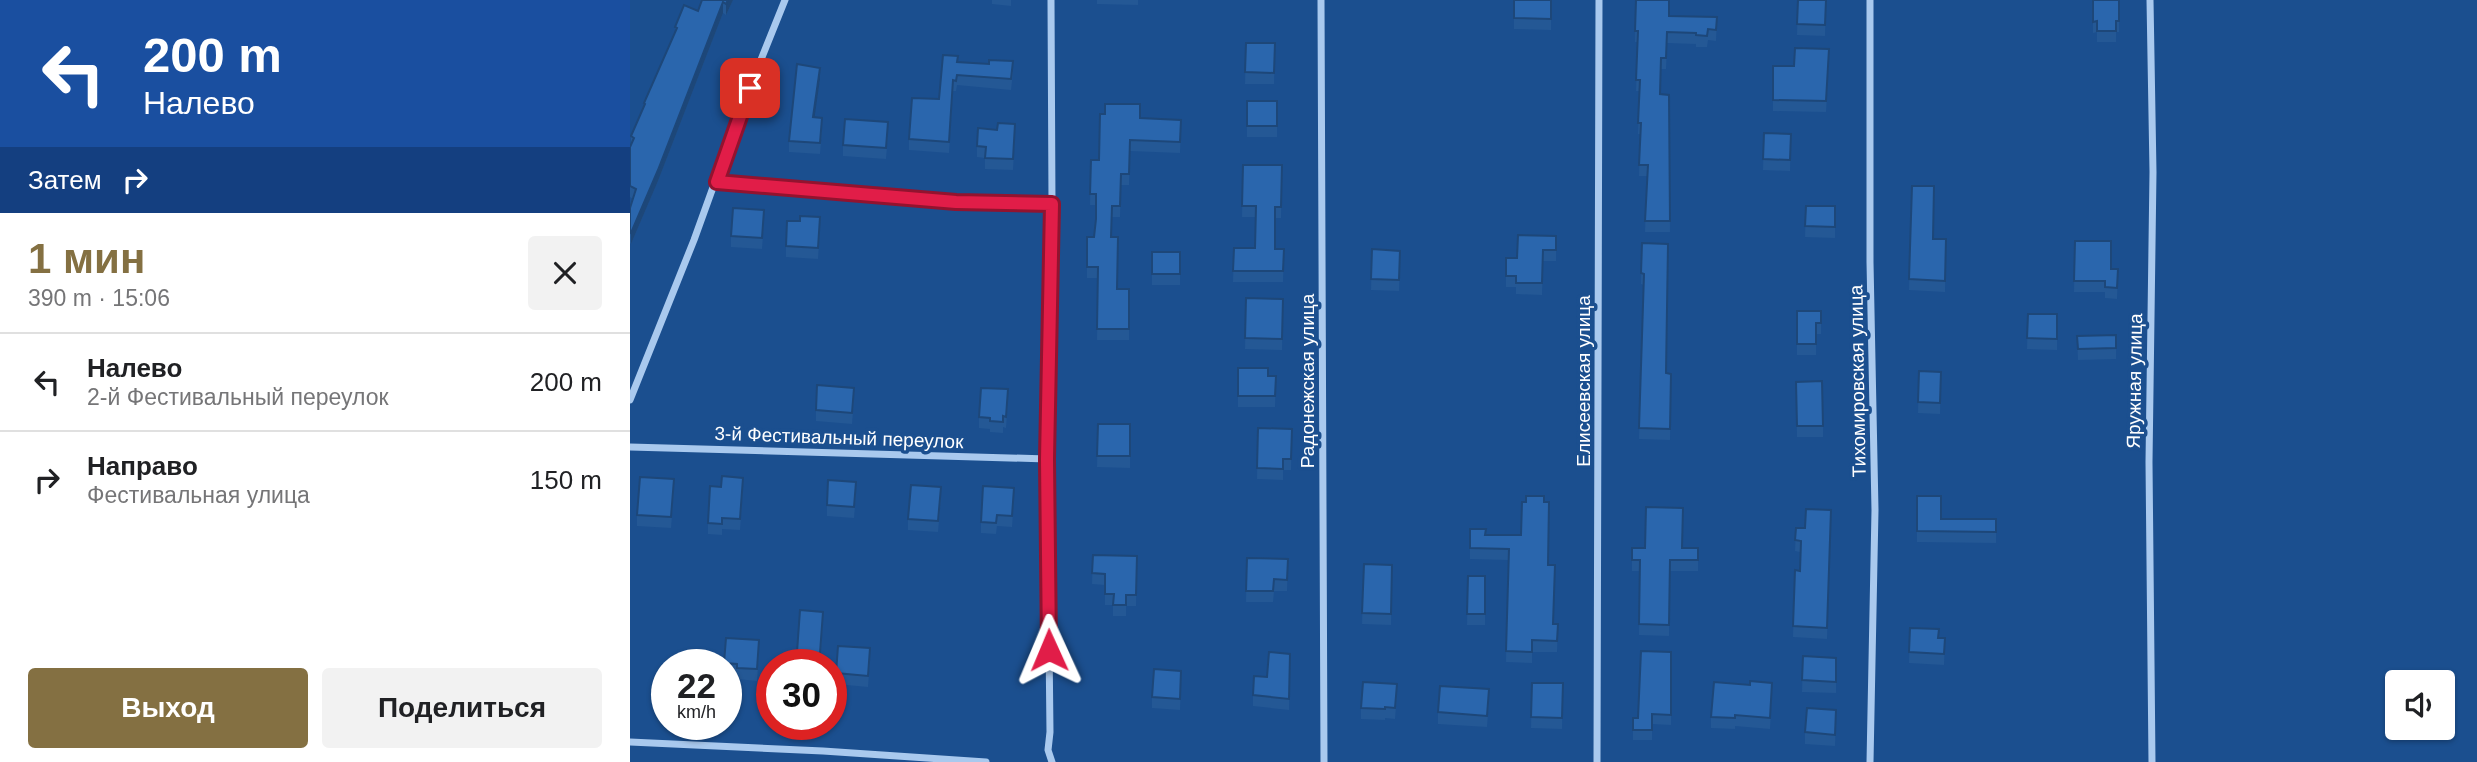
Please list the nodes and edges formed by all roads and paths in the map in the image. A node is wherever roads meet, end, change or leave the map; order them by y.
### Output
1 (785, 0) edge
2 (1051, 0) edge
3 (1321, 0) edge
4 (1599, 0) edge
5 (1870, 0) edge
6 (2150, 0) edge
7 (717, 182) junction
8 (1052, 204) junction
9 (630, 400) edge
10 (630, 447) edge
11 (1047, 459) junction
12 (630, 742) edge
13 (986, 762) edge
14 (1052, 762) edge
15 (1324, 762) edge
16 (1597, 762) edge
17 (1870, 762) edge
18 (2151, 762) edge

1 - 7 street
2 - 8 street
3 - 15 street, Радонежская улица
4 - 16 street, Елисеевская улица
5 - 17 street, Тихомировская улица
6 - 18 street, Яружная улица
7 - 8 street
7 - 9 street
8 - 11 street
10 - 11 street, 3-й Фестивальный переулок
11 - 14 street
12 - 13 street

